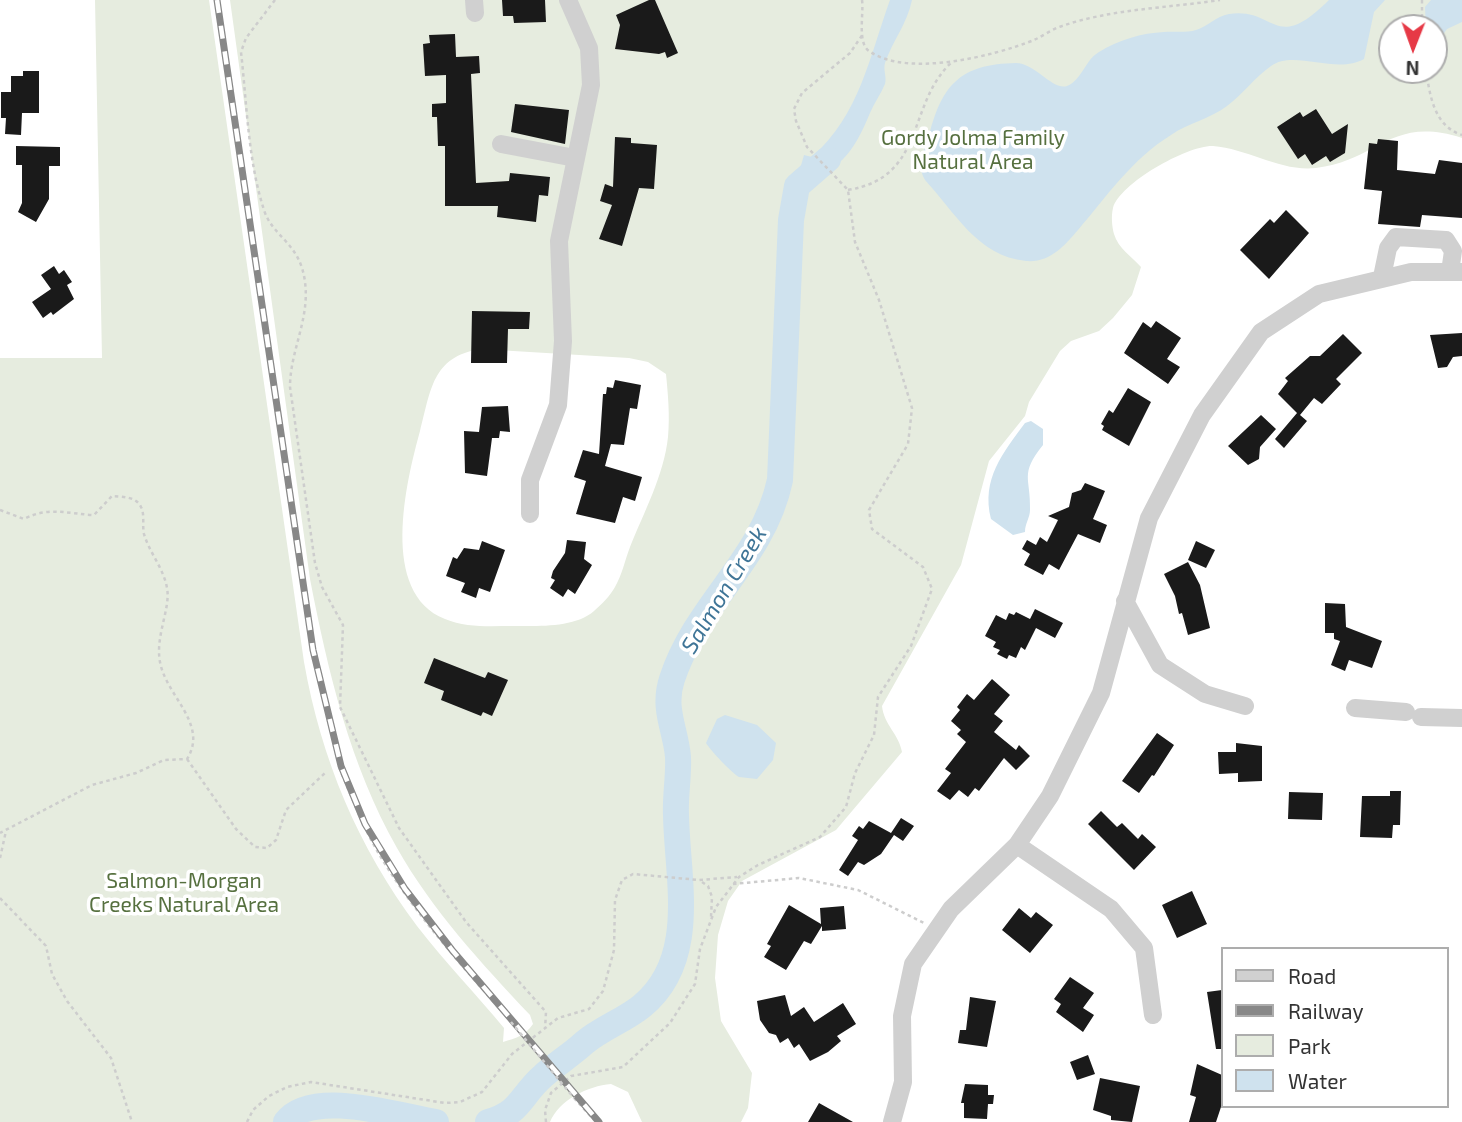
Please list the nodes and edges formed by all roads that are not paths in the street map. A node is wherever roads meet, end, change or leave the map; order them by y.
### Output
1 (568, 0) edge
2 (501, 144) dead end
3 (575, 158) junction
4 (1456, 272) edge
5 (1382, 277) junction
6 (530, 514) dead end
7 (1125, 601) junction
8 (1245, 706) dead end
9 (1355, 708) dead end
10 (1462, 718) edge
11 (1017, 845) junction
12 (1153, 1015) dead end
13 (892, 1122) edge

1 - 3 street
2 - 3 street
3 - 6 street
4 - 5 street
4 - 5 street
5 - 7 street
7 - 8 street
7 - 11 street
9 - 10 street
11 - 12 street
11 - 13 street

